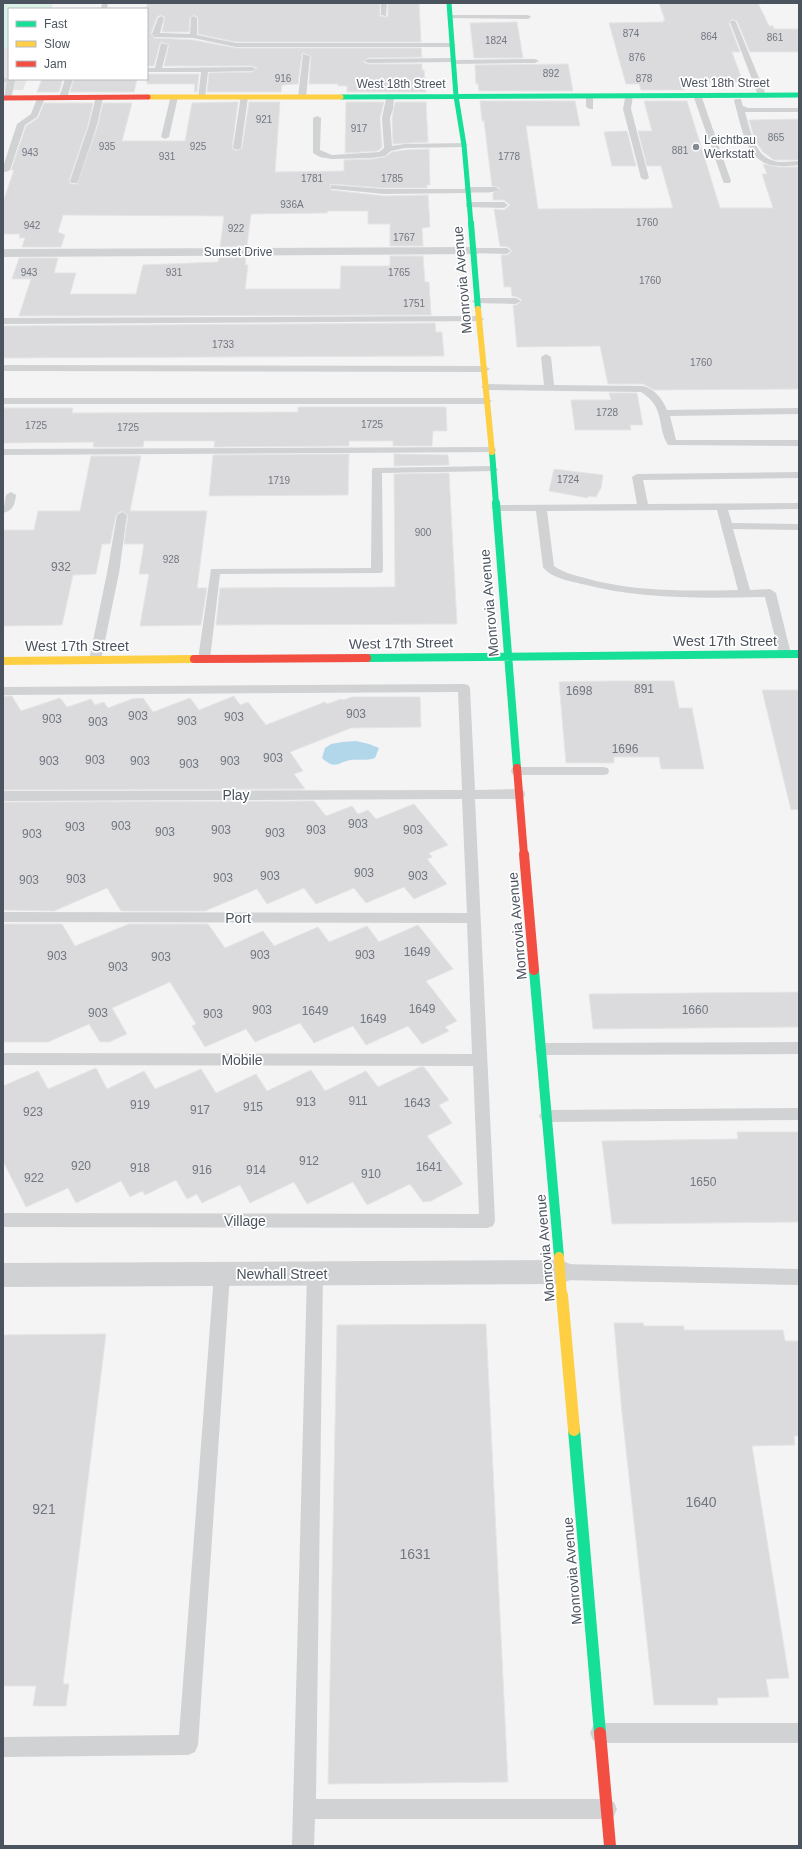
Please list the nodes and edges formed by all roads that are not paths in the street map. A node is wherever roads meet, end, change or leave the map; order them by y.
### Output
1 (384, 3) edge
2 (449, 3) edge
3 (384, 15) dead end
4 (450, 17) junction
5 (528, 17) dead end
6 (161, 18) dead end
7 (194, 18) dead end
8 (732, 22) dead end
9 (193, 36) junction
10 (164, 45) dead end
11 (452, 45) junction
12 (306, 56) dead end
13 (368, 60) dead end
14 (453, 61) junction
15 (535, 61) dead end
16 (252, 69) dead end
17 (148, 70) edge
18 (158, 70) junction
19 (204, 70) junction
20 (3, 80) edge
21 (70, 80) edge
22 (629, 95) junction
23 (698, 95) junction
24 (737, 95) junction
25 (762, 95) junction
26 (799, 95) edge
27 (390, 96) junction
28 (456, 96) junction
29 (589, 96) junction
30 (174, 97) junction
31 (201, 97) junction
32 (244, 97) junction
33 (302, 97) junction
34 (6, 98) edge
35 (41, 98) junction
36 (63, 98) junction
37 (99, 98) junction
38 (590, 107) dead end
39 (740, 107) junction
40 (799, 110) edge
41 (317, 118) dead end
42 (165, 137) dead end
43 (464, 146) junction
44 (237, 148) dead end
45 (388, 149) junction
46 (799, 163) edge
47 (6, 170) dead end
48 (645, 178) dead end
49 (74, 181) dead end
50 (727, 181) dead end
51 (334, 187) dead end
52 (496, 189) dead end
53 (467, 190) junction
54 (504, 204) dead end
55 (469, 205) junction
56 (508, 250) dead end
57 (473, 251) junction
58 (3, 253) edge
59 (477, 301) junction
60 (516, 301) dead end
61 (479, 319) junction
62 (3, 321) edge
63 (546, 357) dead end
64 (3, 368) edge
65 (485, 369) junction
66 (486, 387) junction
67 (549, 387) junction
68 (3, 401) edge
69 (487, 401) junction
70 (799, 410) edge
71 (664, 412) junction
72 (799, 443) edge
73 (491, 450) junction
74 (3, 452) edge
75 (493, 469) junction
76 (799, 475) edge
77 (11, 496) dead end
78 (799, 506) edge
79 (643, 507) junction
80 (722, 507) junction
81 (496, 508) junction
82 (541, 508) junction
83 (3, 510) edge
84 (122, 515) dead end
85 (727, 526) junction
86 (799, 527) edge
87 (745, 594) junction
88 (785, 654) junction
89 (799, 654) edge
90 (508, 656) junction
91 (204, 659) junction
92 (95, 660) junction
93 (3, 661) edge
94 (3, 691) edge
95 (517, 771) junction
96 (604, 771) dead end
97 (468, 794) junction
98 (519, 794) junction
99 (3, 796) edge
100 (3, 917) edge
101 (474, 918) junction
102 (799, 1048) edge
103 (542, 1049) junction
104 (3, 1059) edge
105 (480, 1060) junction
106 (799, 1114) edge
107 (547, 1116) junction
108 (3, 1220) edge
109 (561, 1272) junction
110 (222, 1274) junction
111 (315, 1274) junction
112 (3, 1275) edge
113 (799, 1277) edge
114 (600, 1733) junction
115 (799, 1733) edge
116 (3, 1747) edge
117 (305, 1809) junction
118 (607, 1809) junction
119 (303, 1846) edge
120 (610, 1846) edge

1 - 3 lane
2 - 4 street, Monrovia Avenue
4 - 5 lane
4 - 11 street, Monrovia Avenue
6 - 9 lane
7 - 9 lane
8 - 25 lane
9 - 11 lane
10 - 18 lane
11 - 14 street, Monrovia Avenue
12 - 33 lane
13 - 14 lane
14 - 15 lane
14 - 28 street, Monrovia Avenue
16 - 19 lane
17 - 18 lane
18 - 19 lane
19 - 31 lane
20 - 34 lane
21 - 36 lane
22 - 23 street, West 18th Street
22 - 29 street, West 18th Street
22 - 48 lane
23 - 24 street, West 18th Street
23 - 50 lane
24 - 25 street, West 18th Street
24 - 39 lane
25 - 26 street, West 18th Street
27 - 28 street, West 18th Street
27 - 33 street, West 18th Street
27 - 45 lane
28 - 29 street, West 18th Street
28 - 43 street, Monrovia Avenue
29 - 38 lane
30 - 31 street, West 18th Street
30 - 37 street, West 18th Street
30 - 42 lane
31 - 32 street, West 18th Street
32 - 33 street, West 18th Street
32 - 44 lane
34 - 35 street, West 18th Street
35 - 36 street, West 18th Street
35 - 47 lane
36 - 37 street, West 18th Street
37 - 49 lane
39 - 40 lane
39 - 46 lane
41 - 45 lane
43 - 45 lane
43 - 53 street, Monrovia Avenue
51 - 53 lane
52 - 53 lane
53 - 55 street, Monrovia Avenue
54 - 55 lane
55 - 57 street, Monrovia Avenue
56 - 57 lane
57 - 58 street, Sunset Drive
57 - 59 street, Monrovia Avenue
59 - 60 lane
59 - 61 street, Monrovia Avenue
61 - 62 lane
61 - 65 street, Monrovia Avenue
63 - 67 lane
64 - 65 lane
65 - 66 street, Monrovia Avenue
66 - 67 lane
66 - 69 street, Monrovia Avenue
67 - 71 lane
68 - 69 lane
69 - 73 street, Monrovia Avenue
70 - 71 lane
71 - 72 lane
73 - 74 lane
73 - 75 street, Monrovia Avenue
75 - 81 street, Monrovia Avenue
75 - 91 lane
76 - 79 lane
77 - 83 lane
78 - 80 lane
79 - 80 lane
79 - 82 lane
80 - 85 lane
81 - 82 lane
81 - 90 street, Monrovia Avenue
82 - 87 lane
84 - 92 lane
85 - 86 lane
85 - 87 lane
87 - 88 lane
88 - 89 street, West 17th Street
88 - 90 street, West 17th Street
90 - 91 street, West 17th Street
90 - 95 street, Monrovia Avenue
91 - 92 street, West 17th Street
92 - 93 street, West 17th Street
94 - 97 lane
95 - 96 lane
95 - 98 street, Monrovia Avenue
97 - 98 lane, Play
97 - 99 lane, Play
97 - 101 lane
98 - 103 street, Monrovia Avenue
100 - 101 lane, Port
101 - 105 lane
102 - 103 lane
103 - 107 street, Monrovia Avenue
104 - 105 lane, Mobile
105 - 108 lane, Village
106 - 107 lane
107 - 109 street, Monrovia Avenue
109 - 111 street, Newhall Street
109 - 113 lane
109 - 114 street, Monrovia Avenue
110 - 111 street, Newhall Street
110 - 112 street, Newhall Street
110 - 116 lane
111 - 117 lane
114 - 115 lane
114 - 118 street, Monrovia Avenue
117 - 118 lane
117 - 119 lane
118 - 120 street, Monrovia Avenue

